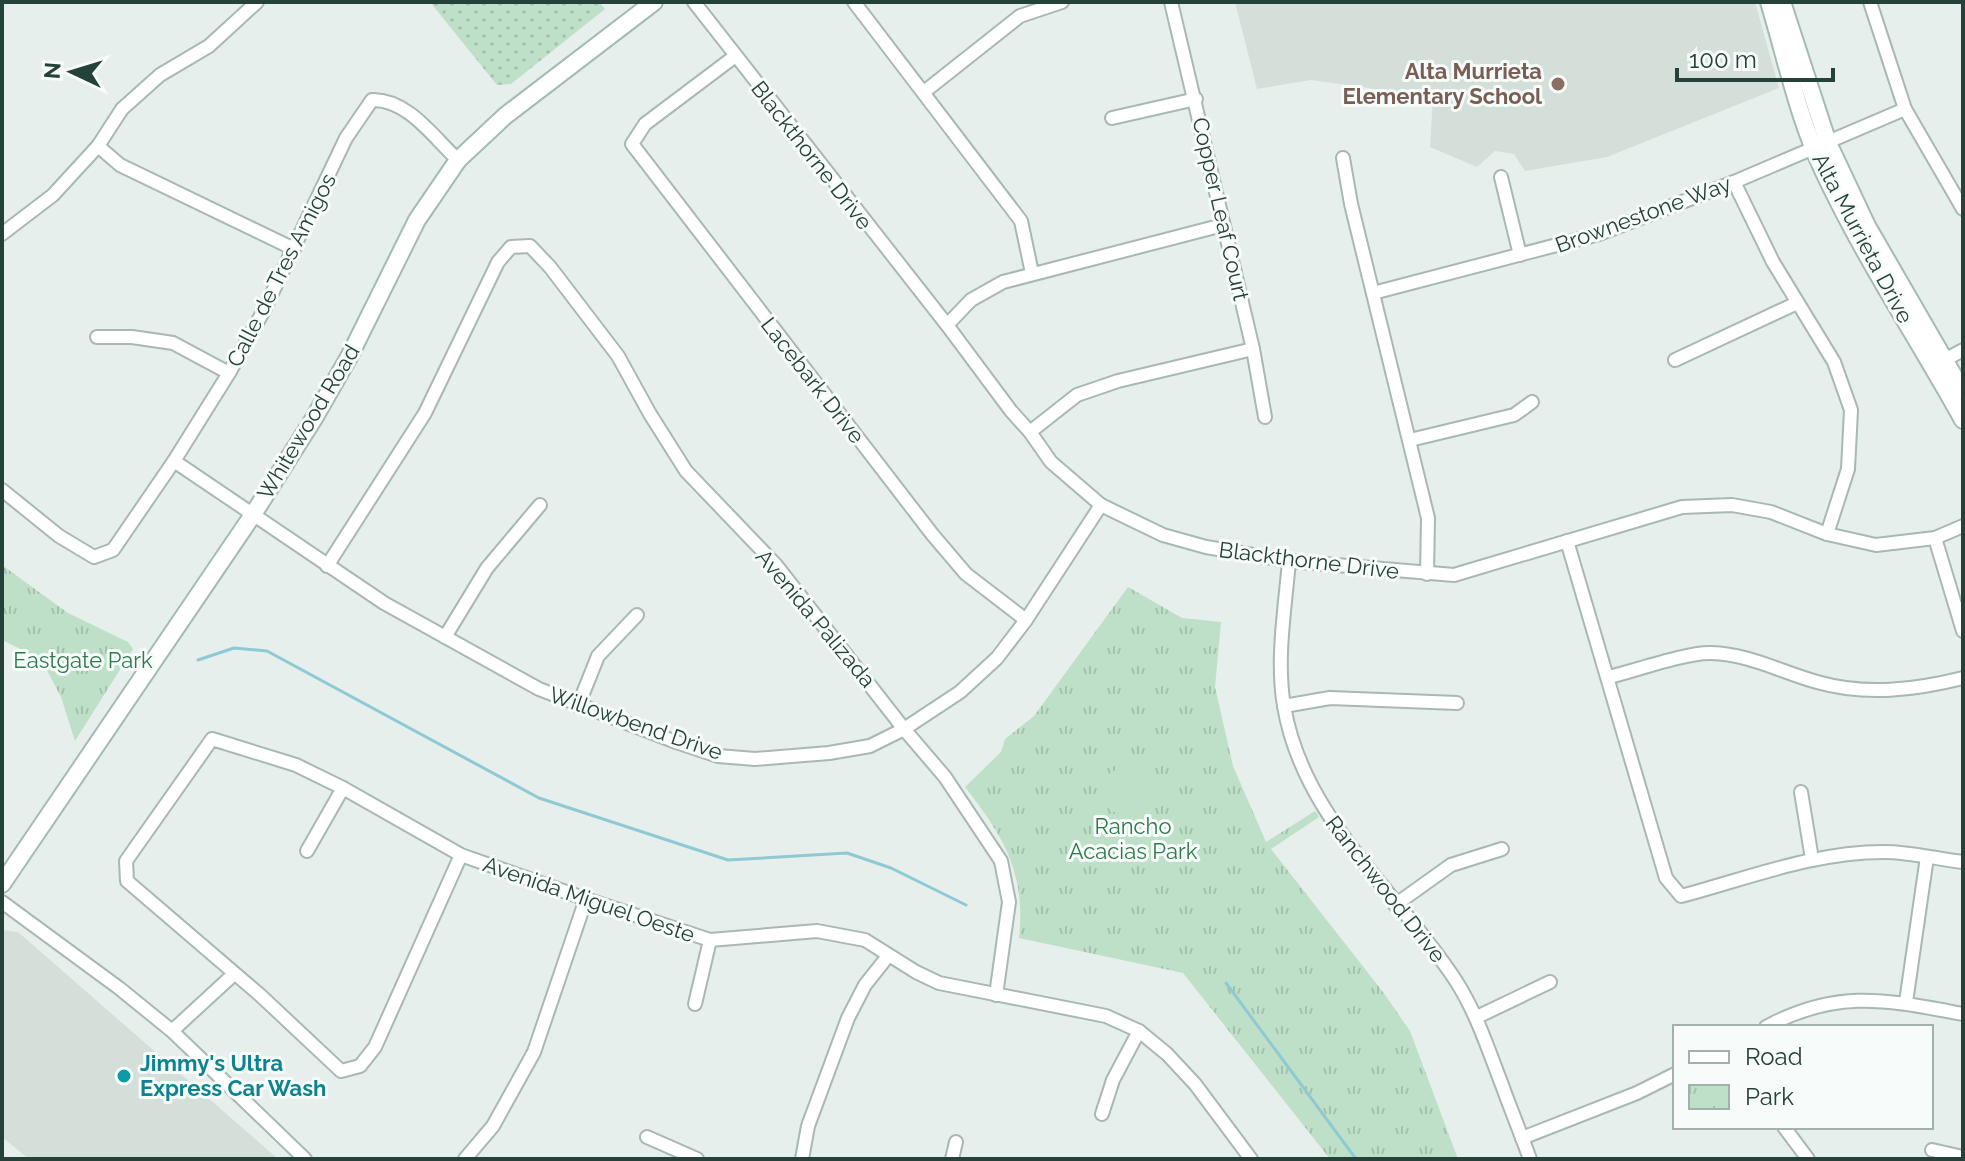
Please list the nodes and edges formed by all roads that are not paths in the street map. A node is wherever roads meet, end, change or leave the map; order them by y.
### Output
1 (257, 2) edge
2 (654, 2) edge
3 (694, 2) edge
4 (854, 2) edge
5 (1014, 2) edge
6 (1062, 2) edge
7 (1171, 2) edge
8 (1769, 2) edge
9 (1782, 2) edge
10 (1870, 2) edge
11 (1020, 16) junction
12 (734, 57) junction
13 (924, 92) junction
14 (1196, 99) junction
15 (1905, 109) junction
16 (1112, 118) dead end
17 (98, 146) junction
18 (1821, 146) junction
19 (1343, 158) dead end
20 (458, 160) junction
21 (1501, 177) dead end
22 (1734, 182) junction
23 (1963, 209) edge
24 (1223, 225) junction
25 (2, 234) edge
26 (294, 249) junction
27 (1520, 255) junction
28 (1032, 273) junction
29 (1373, 293) junction
30 (1797, 303) junction
31 (947, 325) junction
32 (97, 337) dead end
33 (1253, 349) junction
34 (1963, 350) edge
35 (1675, 360) dead end
36 (1939, 363) junction
37 (229, 373) junction
38 (1963, 392) edge
39 (1532, 402) dead end
40 (1265, 417) dead end
41 (1963, 420) edge
42 (1030, 432) junction
43 (1410, 440) junction
44 (174, 461) junction
45 (2, 490) edge
46 (540, 505) dead end
47 (1101, 505) junction
48 (252, 516) junction
49 (1963, 526) edge
50 (1827, 534) junction
51 (1935, 538) junction
52 (1567, 541) junction
53 (1289, 561) junction
54 (327, 566) junction
55 (1427, 574) junction
56 (637, 615) dead end
57 (1026, 620) junction
58 (1963, 631) edge
59 (445, 637) junction
60 (1609, 677) junction
61 (1963, 678) edge
62 (1457, 703) dead end
63 (578, 706) junction
64 (1284, 706) junction
65 (904, 729) junction
66 (343, 788) junction
67 (1801, 792) dead end
68 (1502, 849) dead end
69 (307, 851) dead end
70 (461, 855) junction
71 (1927, 857) junction
72 (1812, 859) junction
73 (1963, 862) edge
74 (2, 884) edge
75 (586, 899) junction
76 (2, 902) edge
77 (1395, 905) junction
78 (710, 940) junction
79 (888, 956) junction
80 (234, 974) junction
81 (1550, 982) dead end
82 (996, 995) junction
83 (1906, 1002) junction
84 (695, 1004) dead end
85 (1963, 1014) edge
86 (1477, 1017) junction
87 (1771, 1025) edge
88 (172, 1031) junction
89 (1139, 1031) junction
90 (1673, 1075) edge
91 (1102, 1114) dead end
92 (1786, 1129) edge
93 (647, 1137) dead end
94 (1522, 1138) junction
95 (956, 1142) dead end
96 (1932, 1150) dead end
97 (1963, 1157) edge
98 (465, 1158) edge
99 (305, 1159) edge
100 (697, 1159) edge
101 (802, 1159) edge
102 (952, 1159) edge
103 (1251, 1159) edge
104 (1530, 1159) edge
105 (1808, 1159) edge

1 - 17 street
2 - 20 main road, Whitewood Road
3 - 12 street, Blackthorne Drive
4 - 13 street
5 - 11 street
6 - 11 street
7 - 14 street, Copper Leaf Court
8 - 18 main road, Alta Murrieta Drive
9 - 18 main road, Alta Murrieta Drive
10 - 15 street
11 - 13 street
12 - 31 street, Blackthorne Drive
12 - 57 street, Lacebark Drive
13 - 28 street
14 - 16 street
14 - 24 street, Copper Leaf Court
15 - 18 street, Brownestone Way
15 - 23 street
17 - 25 street
17 - 26 street
18 - 22 street, Brownestone Way
18 - 36 main road, Alta Murrieta Drive
19 - 29 street
20 - 26 street, Calle de Tres Amigos
20 - 48 main road, Whitewood Road
21 - 27 street
22 - 27 street, Brownestone Way
22 - 30 street
24 - 28 street
24 - 33 street, Copper Leaf Court
26 - 37 street, Calle de Tres Amigos
27 - 29 street, Brownestone Way
28 - 31 street
29 - 43 street
30 - 35 street
30 - 50 street
31 - 42 street, Blackthorne Drive
32 - 37 street
33 - 40 street, Copper Leaf Court
33 - 42 street
34 - 36 street
36 - 38 main road, Alta Murrieta Drive
36 - 41 main road, Alta Murrieta Drive
37 - 44 street, Calle de Tres Amigos
39 - 43 street
42 - 47 street, Blackthorne Drive
43 - 55 street
44 - 45 street, Calle de Tres Amigos
44 - 48 street, Willowbend Drive
46 - 59 street
47 - 53 street, Blackthorne Drive
47 - 57 street, Willowbend Drive
48 - 54 street, Willowbend Drive
48 - 74 main road, Whitewood Road
49 - 51 street, Blackthorne Drive
50 - 51 street, Blackthorne Drive
50 - 52 street, Blackthorne Drive
51 - 58 street
52 - 55 street, Blackthorne Drive
52 - 60 street
53 - 55 street, Blackthorne Drive
53 - 64 street, Ranchwood Drive
54 - 59 street, Willowbend Drive
54 - 65 street, Avenida Palizada
56 - 63 street
57 - 65 street, Willowbend Drive
59 - 63 street, Willowbend Drive
60 - 61 street
60 - 72 street
62 - 64 street
63 - 65 street, Willowbend Drive
64 - 77 street, Ranchwood Drive
65 - 82 street, Avenida Palizada
66 - 69 street
66 - 70 street, Avenida Miguel Oeste
66 - 80 street, Avenida Miguel Oeste
67 - 72 street
68 - 77 street
70 - 75 street, Avenida Miguel Oeste
70 - 80 street
71 - 72 street
71 - 73 street
71 - 83 street
75 - 78 street, Avenida Miguel Oeste
75 - 98 street
76 - 88 street
77 - 86 street, Ranchwood Drive
78 - 79 street, Avenida Miguel Oeste
78 - 84 street
79 - 82 street, Avenida Miguel Oeste
79 - 101 street
80 - 88 street
81 - 86 street
82 - 89 street, Avenida Miguel Oeste
83 - 85 street
83 - 87 street
86 - 94 street, Ranchwood Drive
88 - 99 street
89 - 91 street
89 - 103 street, Avenida Miguel Oeste
90 - 94 street
92 - 105 street
93 - 100 street
94 - 104 street, Ranchwood Drive
95 - 102 street
96 - 97 street

